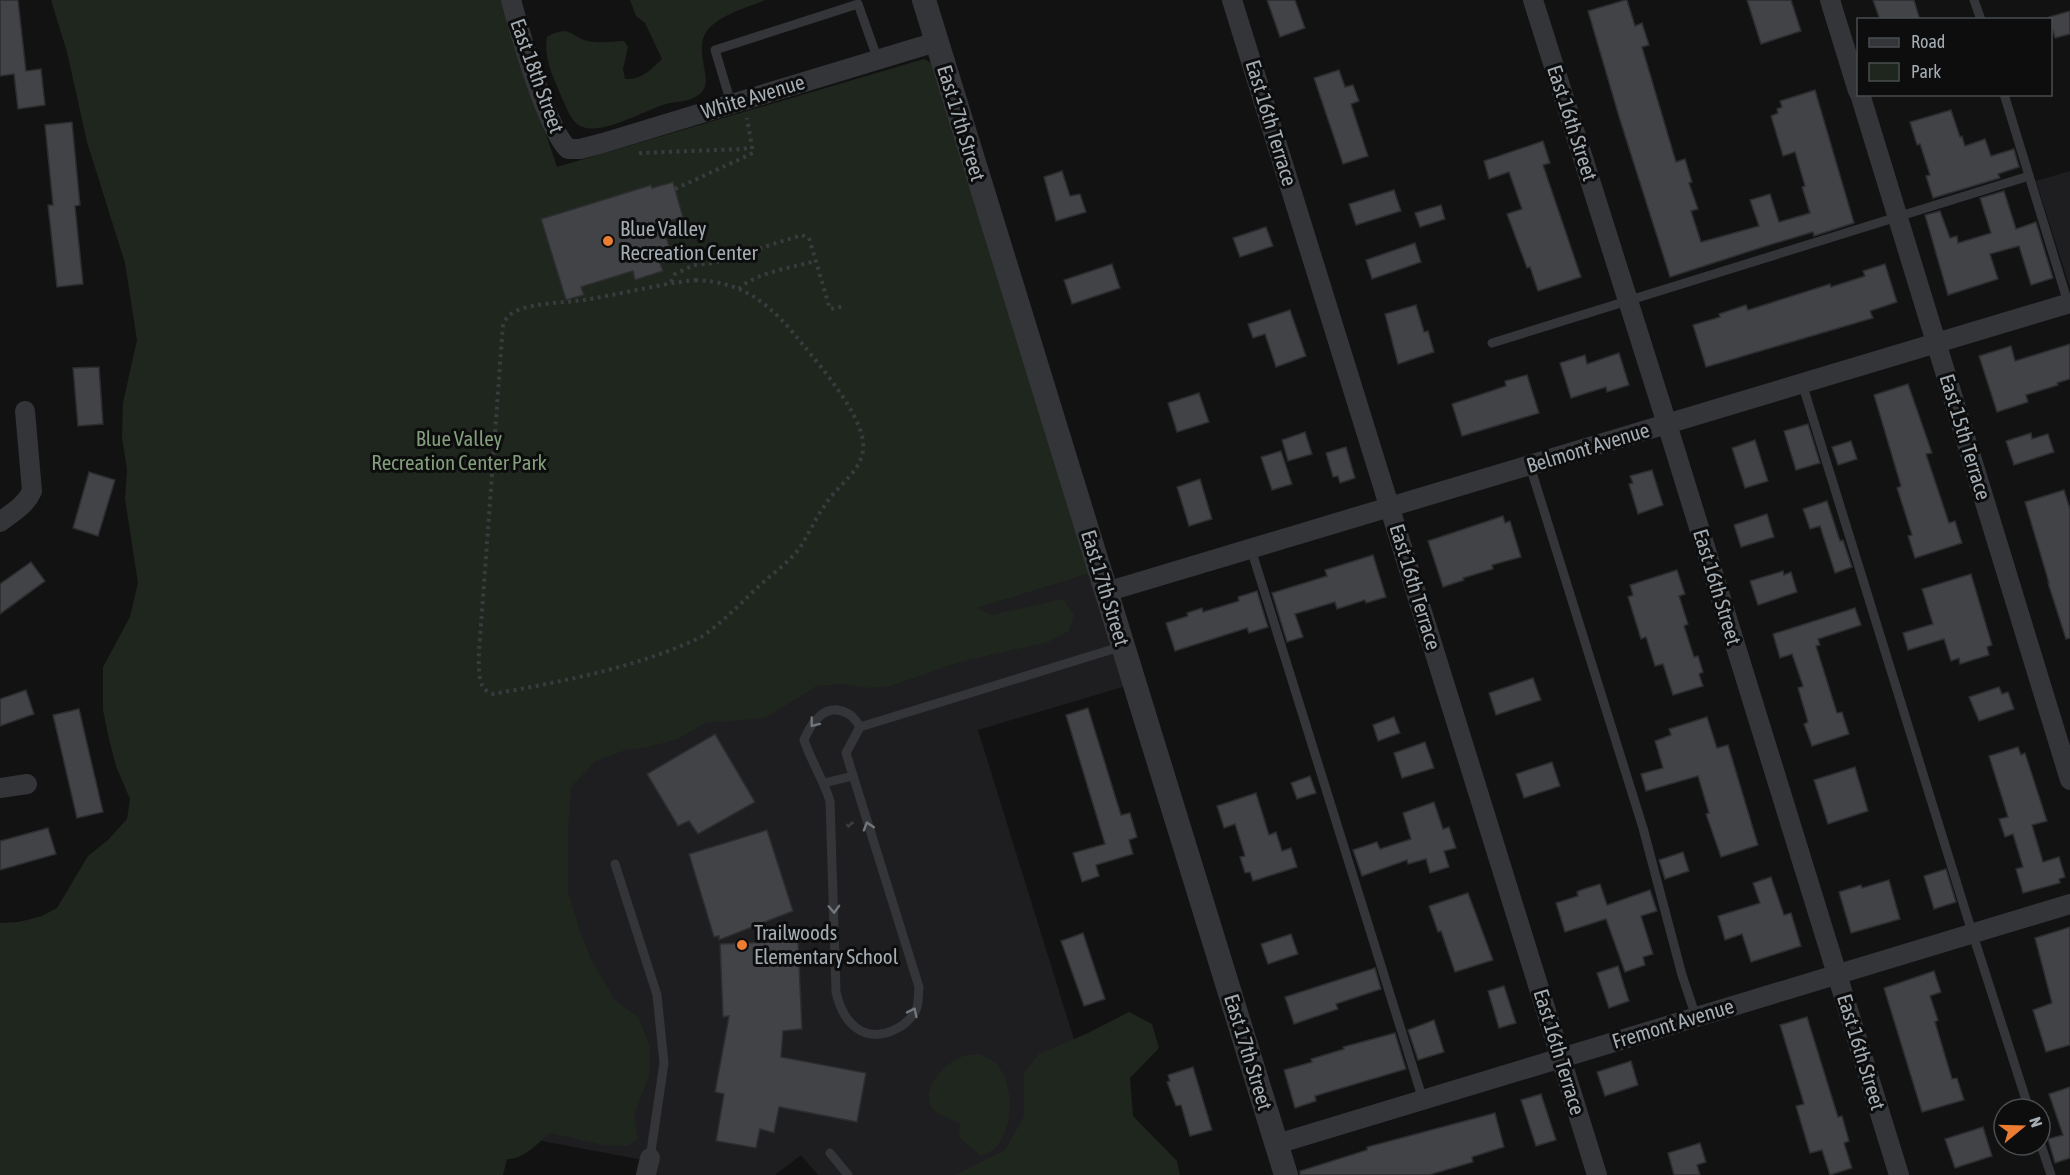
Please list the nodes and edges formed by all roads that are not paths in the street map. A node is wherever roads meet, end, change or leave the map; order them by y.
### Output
1 (511, 0) edge
2 (924, 0) edge
3 (1232, 0) edge
4 (1533, 0) edge
5 (1830, 0) edge
6 (1974, 0) edge
7 (1980, 18) edge
8 (936, 42) junction
9 (878, 60) junction
10 (1857, 87) edge
11 (1860, 96) edge
12 (2005, 96) edge
13 (737, 102) junction
14 (568, 149) joint
15 (2029, 176) junction
16 (1898, 217) junction
17 (1628, 300) junction
18 (2070, 305) edge
19 (1937, 342) junction
20 (1492, 343) dead end
21 (1802, 383) junction
22 (25, 411) dead end
23 (1667, 424) junction
24 (1530, 466) junction
25 (1390, 508) junction
26 (0, 522) edge
27 (1251, 549) junction
28 (1106, 592) junction
29 (1123, 646) junction
30 (860, 727) junction
31 (853, 776) junction
32 (2070, 780) edge
33 (824, 783) junction
34 (27, 784) dead end
35 (0, 788) edge
36 (615, 864) dead end
37 (2070, 904) edge
38 (1972, 934) junction
39 (1836, 975) junction
40 (1696, 1017) junction
41 (1561, 1058) junction
42 (2025, 1097) edge
43 (1424, 1100) junction
44 (1277, 1144) junction
45 (830, 1152) dead end
46 (2045, 1157) edge
47 (648, 1166) edge
48 (848, 1175) edge
49 (1286, 1175) edge
50 (1597, 1175) edge
51 (1899, 1175) edge
52 (2051, 1175) edge

1 - 14 street, East 18th Street
2 - 8 street, East 17th Street
3 - 25 street, East 16th Terrace
4 - 17 street, East 16th Street
5 - 10 street, East 15th Terrace
6 - 7 lane
8 - 9 street, White Avenue
8 - 28 street, East 17th Street
9 - 13 street, White Avenue
9 - 13 lane
11 - 16 street, East 15th Terrace
12 - 15 lane
13 - 14 street, White Avenue
15 - 16 lane
15 - 18 lane
16 - 17 lane
16 - 19 street, East 15th Terrace
17 - 20 lane
17 - 23 street, East 16th Street
18 - 19 street, Belmont Avenue
19 - 21 street, Belmont Avenue
19 - 32 street, East 15th Terrace
21 - 23 street, Belmont Avenue
21 - 38 lane
22 - 26 street
23 - 24 street, Belmont Avenue
23 - 39 street, East 16th Street
24 - 25 street, Belmont Avenue
24 - 40 lane
25 - 27 street, Belmont Avenue
25 - 41 street, East 16th Terrace
27 - 28 street, Belmont Avenue
27 - 43 lane
28 - 29 street, East 17th Street
29 - 30 lane
29 - 44 street, East 17th Street
30 - 31 lane
30 -> 33 lane
31 - 33 lane
33 -> 31 lane
34 - 35 street
36 - 47 lane
37 - 38 street, Fremont Avenue
38 - 39 street, Fremont Avenue
38 - 42 lane
39 - 40 street, Fremont Avenue
39 - 51 street, East 16th Street
40 - 41 street, Fremont Avenue
41 - 43 street, Fremont Avenue
41 - 50 street, East 16th Terrace
43 - 44 street, Fremont Avenue
44 - 49 street, East 17th Street
45 - 48 lane
46 - 52 lane

